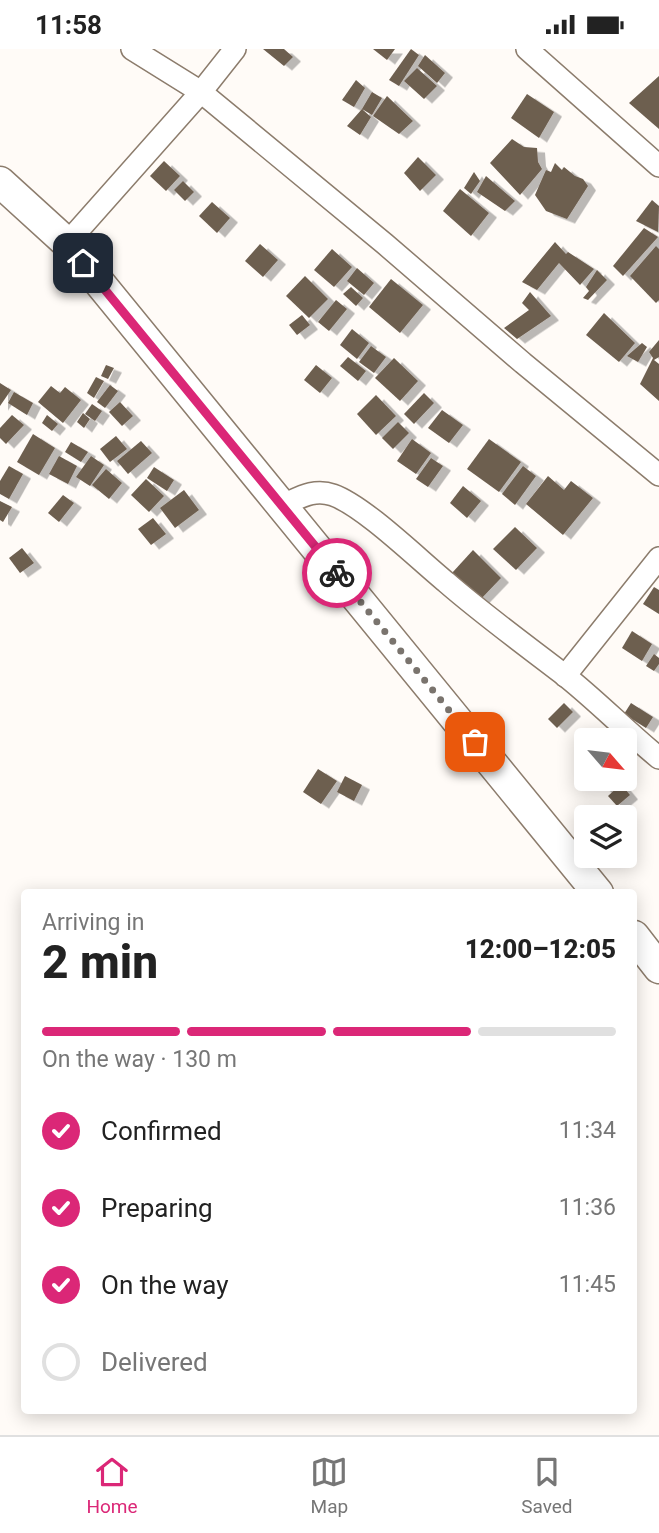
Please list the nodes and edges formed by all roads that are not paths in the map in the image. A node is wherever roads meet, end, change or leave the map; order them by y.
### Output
1 (132, 49) edge
2 (235, 49) edge
3 (527, 49) edge
4 (201, 92) junction
5 (659, 166) edge
6 (0, 182) edge
7 (67, 243) junction
8 (659, 475) edge
9 (283, 505) junction
10 (659, 558) edge
11 (565, 676) junction
12 (659, 758) edge
13 (595, 889) edge
14 (637, 940) edge
15 (659, 968) edge

1 - 4 street
2 - 4 street
3 - 5 street
4 - 7 street
4 - 8 street
6 - 7 highway
7 - 9 highway
9 - 11 street
9 - 13 highway
10 - 11 street
11 - 12 street
14 - 15 highway

